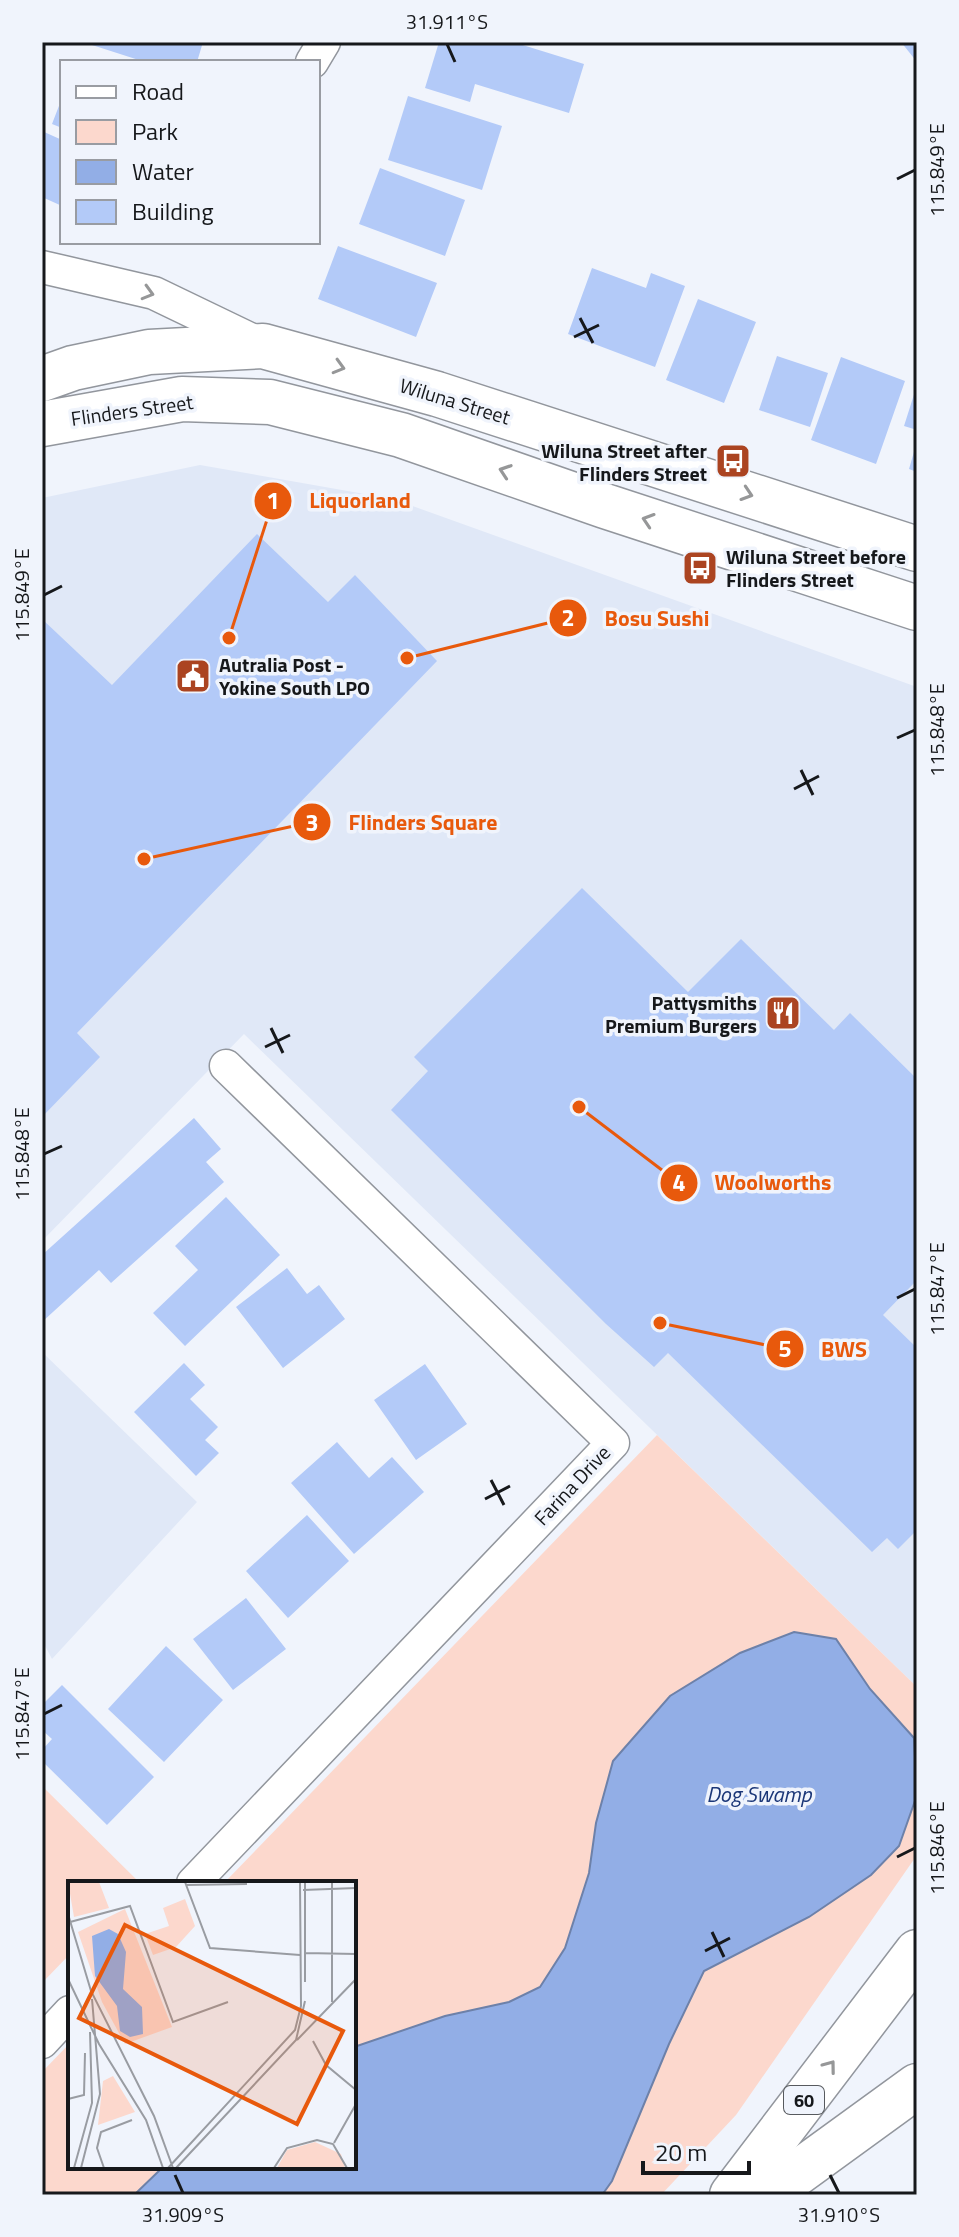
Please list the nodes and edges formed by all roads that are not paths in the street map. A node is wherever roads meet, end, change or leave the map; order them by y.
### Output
1 (324, 42) edge
2 (313, 60) edge
3 (57, 271) edge
4 (263, 346) junction
5 (42, 379) edge
6 (42, 424) edge
7 (917, 549) edge
8 (917, 608) edge
9 (226, 1066) dead end
10 (195, 1881) edge
11 (917, 1952) edge
12 (68, 2014) edge
13 (42, 2042) edge
14 (917, 2086) edge
15 (732, 2195) edge
16 (767, 2195) edge

1 - 2 street
3 -> 4 street, Wiluna Street
4 - 5 main road
4 -> 7 main road, Wiluna Street
8 -> 6 main road, Flinders Street
9 - 10 street, Farina Drive
15 -> 11 main road, 60
12 - 13 street
14 - 16 main road

